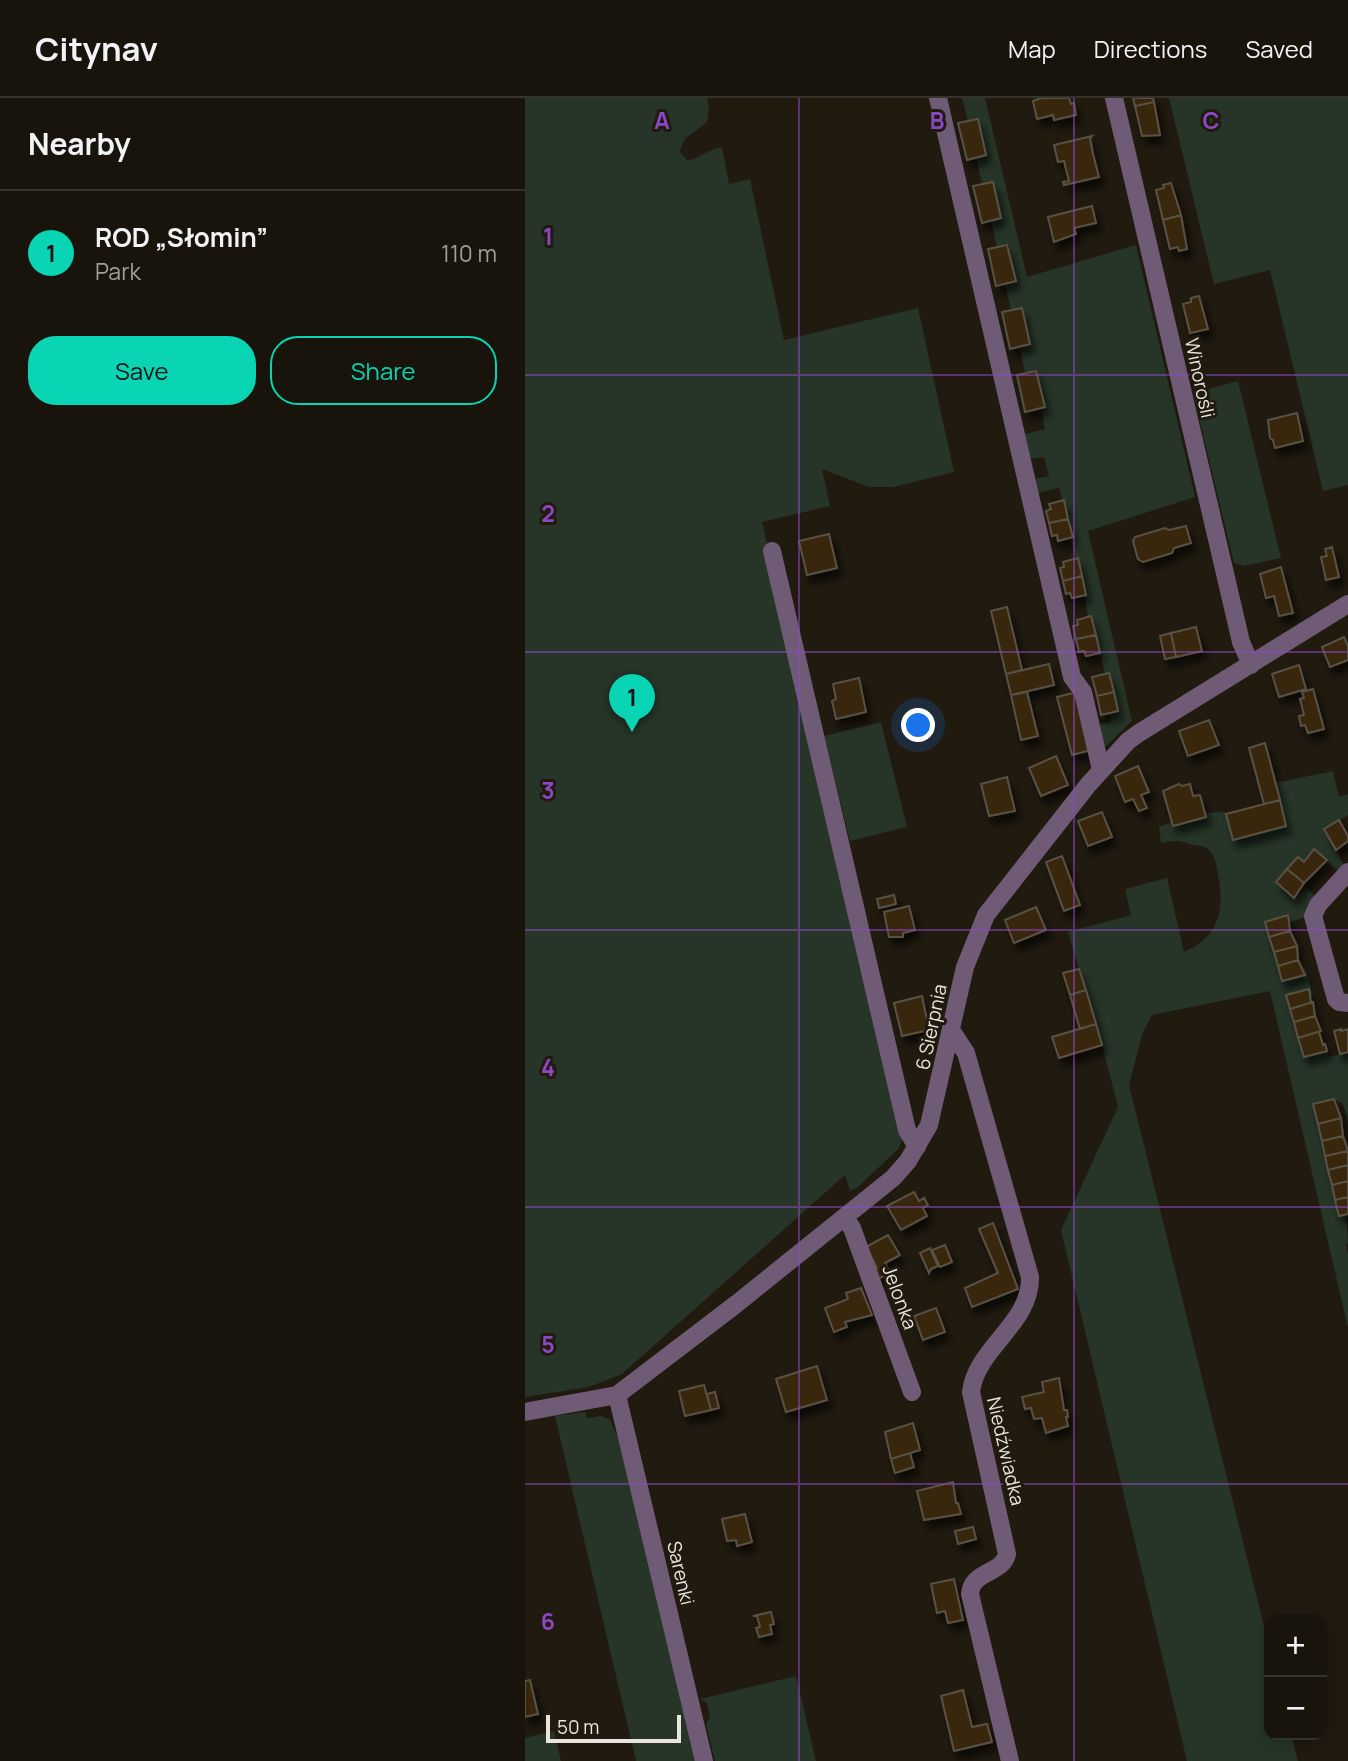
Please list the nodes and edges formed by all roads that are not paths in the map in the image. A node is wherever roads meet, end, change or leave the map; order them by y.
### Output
1 (938, 98) edge
2 (1114, 98) edge
3 (772, 551) dead end
4 (1348, 604) edge
5 (1251, 665) junction
6 (1101, 770) junction
7 (1348, 872) edge
8 (1348, 1003) edge
9 (951, 1030) junction
10 (917, 1147) junction
11 (845, 1218) junction
12 (912, 1392) dead end
13 (617, 1395) junction
14 (525, 1412) edge
15 (704, 1761) edge
16 (1010, 1761) edge

1 - 6 street
2 - 5 street, Winorośli
3 - 10 street
4 - 5 street, 6 Sierpnia
5 - 6 street, 6 Sierpnia
6 - 9 street, 6 Sierpnia
7 - 8 street
9 - 10 street, 6 Sierpnia
9 - 16 street, Niedźwiadka
10 - 11 street, 6 Sierpnia
11 - 12 street, Jelonka
11 - 13 street, 6 Sierpnia
13 - 14 street, 6 Sierpnia
13 - 15 street, Sarenki

